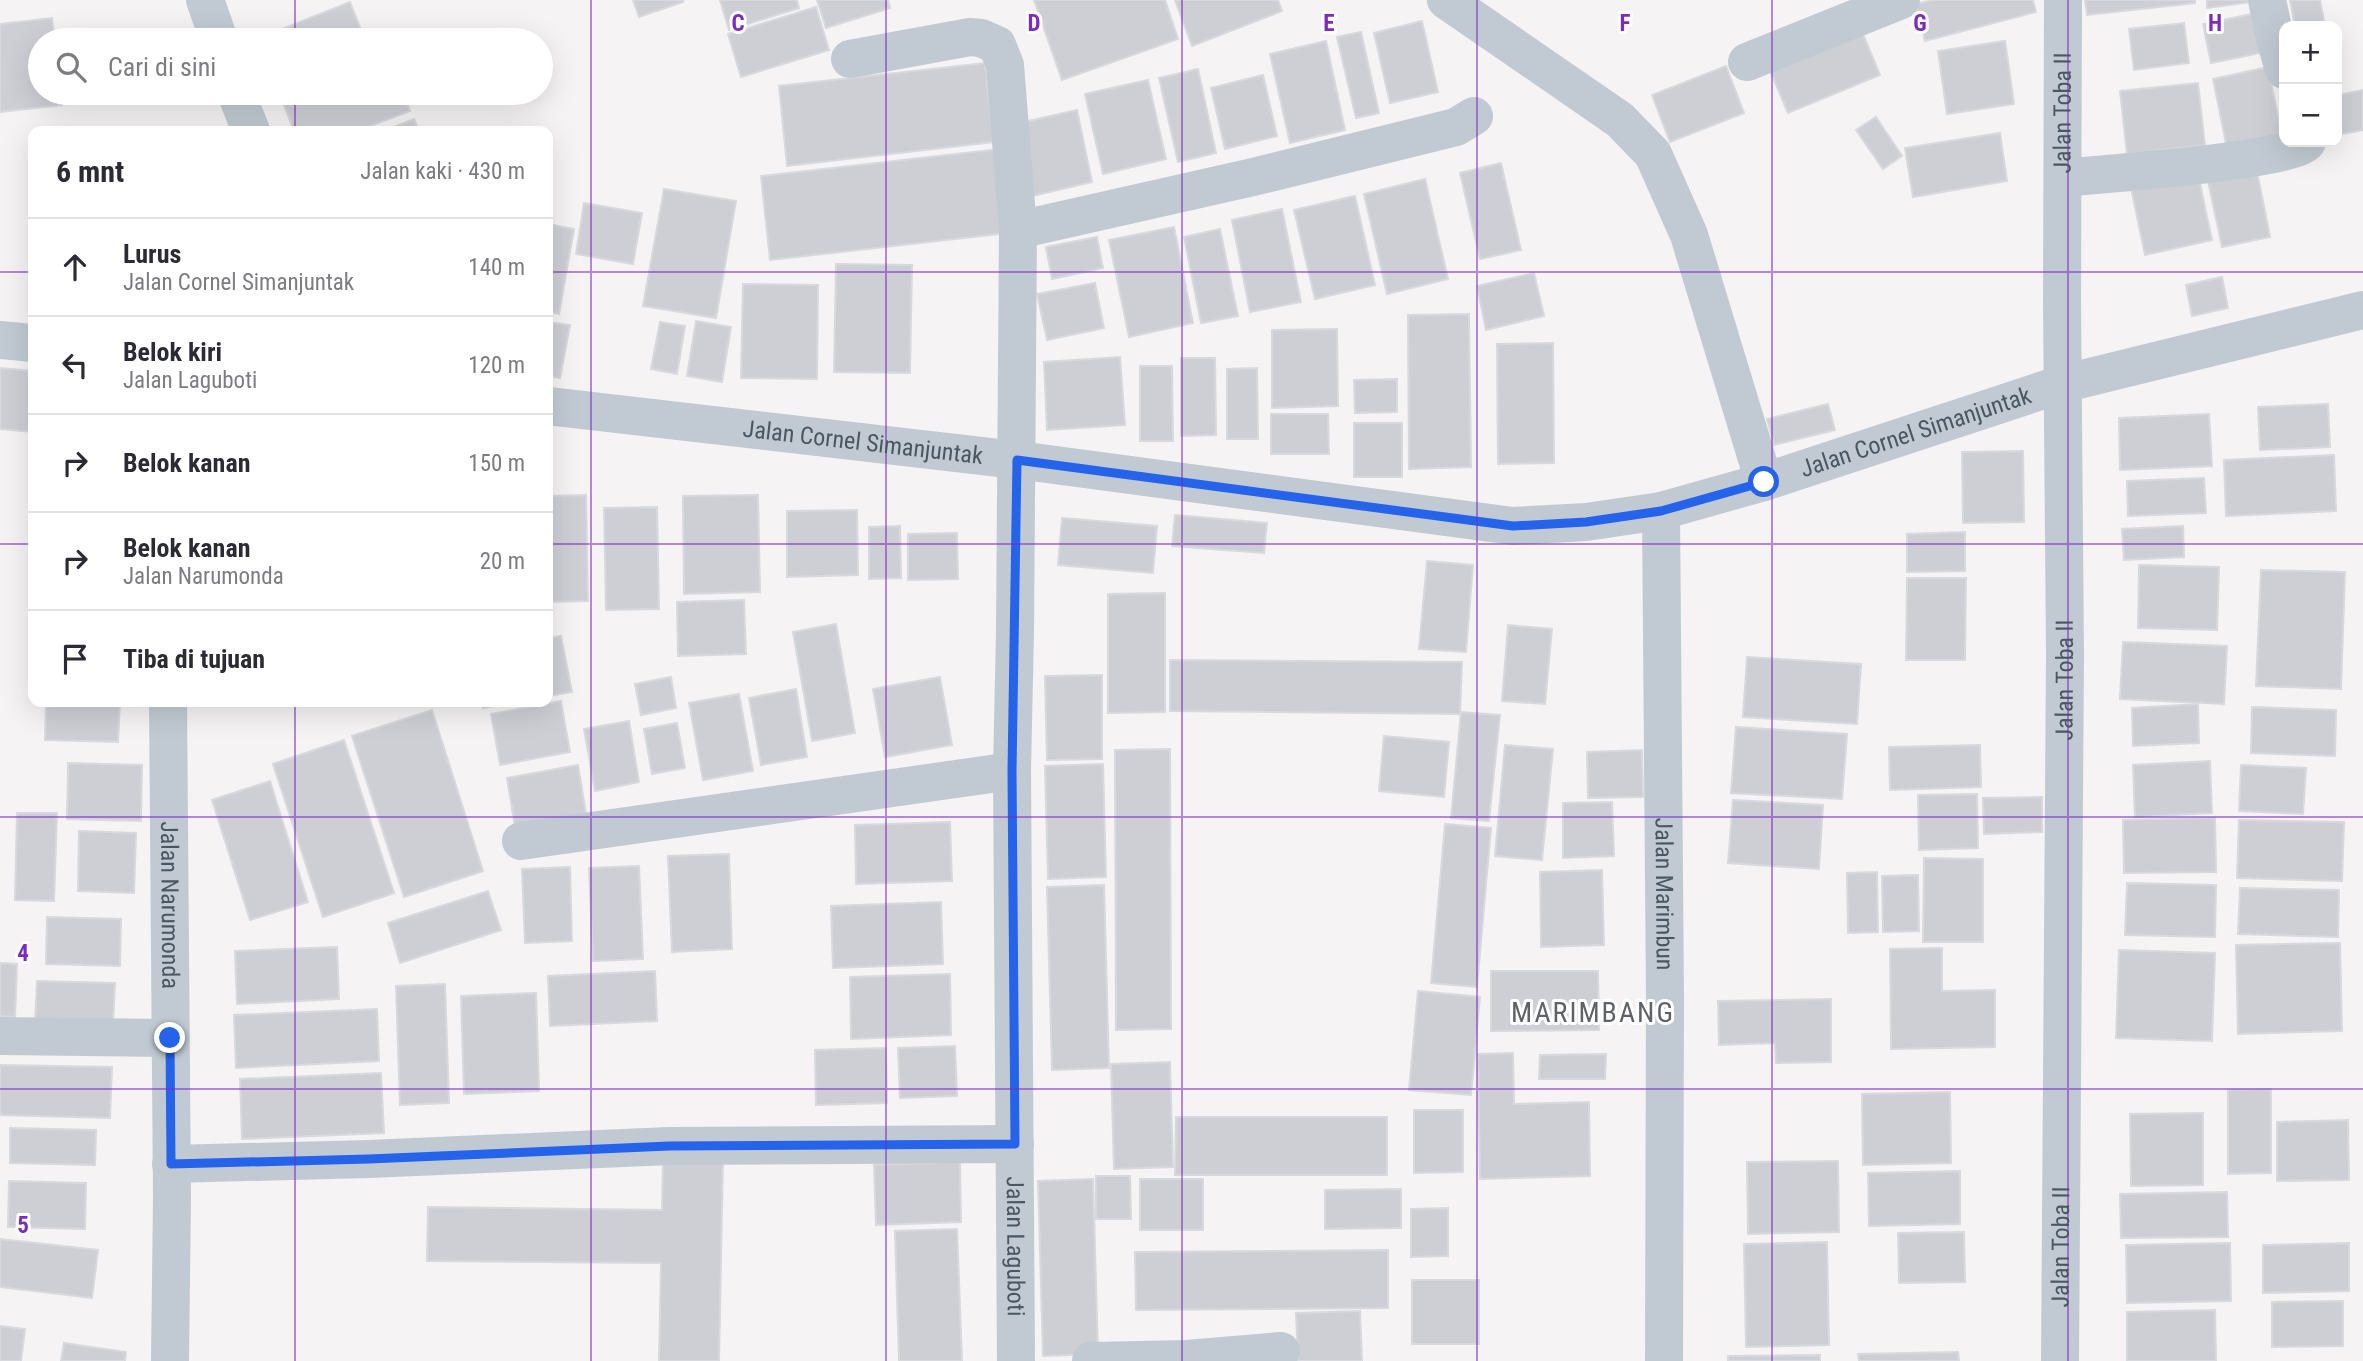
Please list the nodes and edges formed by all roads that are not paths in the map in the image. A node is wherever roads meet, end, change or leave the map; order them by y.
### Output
1 (205, 0) edge
2 (1446, 0) edge
3 (1901, 0) edge
4 (2063, 0) edge
5 (2267, 0) edge
6 (215, 28) edge
7 (2279, 52) edge
8 (850, 59) dead end
9 (1747, 62) dead end
10 (241, 105) edge
11 (1474, 116) dead end
12 (249, 126) edge
13 (2301, 147) edge
14 (2063, 178) junction
15 (1018, 230) junction
16 (2363, 310) edge
17 (0, 340) edge
18 (28, 343) edge
19 (2062, 384) junction
20 (553, 407) edge
21 (1017, 460) junction
22 (1764, 482) junction
23 (1661, 511) junction
24 (168, 707) edge
25 (1012, 771) junction
26 (521, 841) dead end
27 (0, 1036) edge
28 (170, 1038) junction
29 (1015, 1144) junction
30 (171, 1164) junction
31 (1281, 1351) dead end
32 (170, 1361) edge
33 (1016, 1361) edge
34 (1091, 1361) edge
35 (1664, 1361) edge
36 (2060, 1361) edge

1 - 6 street
2 - 22 street
3 - 9 street
4 - 14 street, Jalan Toba II
5 - 7 street
8 - 15 street, Jalan Laguboti
10 - 12 street
11 - 15 street
13 - 14 street
14 - 19 street, Jalan Toba II
15 - 21 street, Jalan Laguboti
16 - 19 street, Jalan Cornel Simanjuntak
17 - 18 street
19 - 22 street, Jalan Cornel Simanjuntak
19 - 36 street, Jalan Toba II
20 - 21 street, Jalan Cornel Simanjuntak
21 - 23 street, Jalan Cornel Simanjuntak
21 - 25 street, Jalan Laguboti
22 - 23 street, Jalan Cornel Simanjuntak
23 - 35 street, Jalan Marimbun
24 - 28 street, Jalan Narumonda
25 - 26 street
25 - 29 street, Jalan Laguboti
27 - 28 street
28 - 30 street, Jalan Narumonda
29 - 30 street
29 - 33 street, Jalan Laguboti
30 - 32 street, Jalan Narumonda
31 - 34 street

